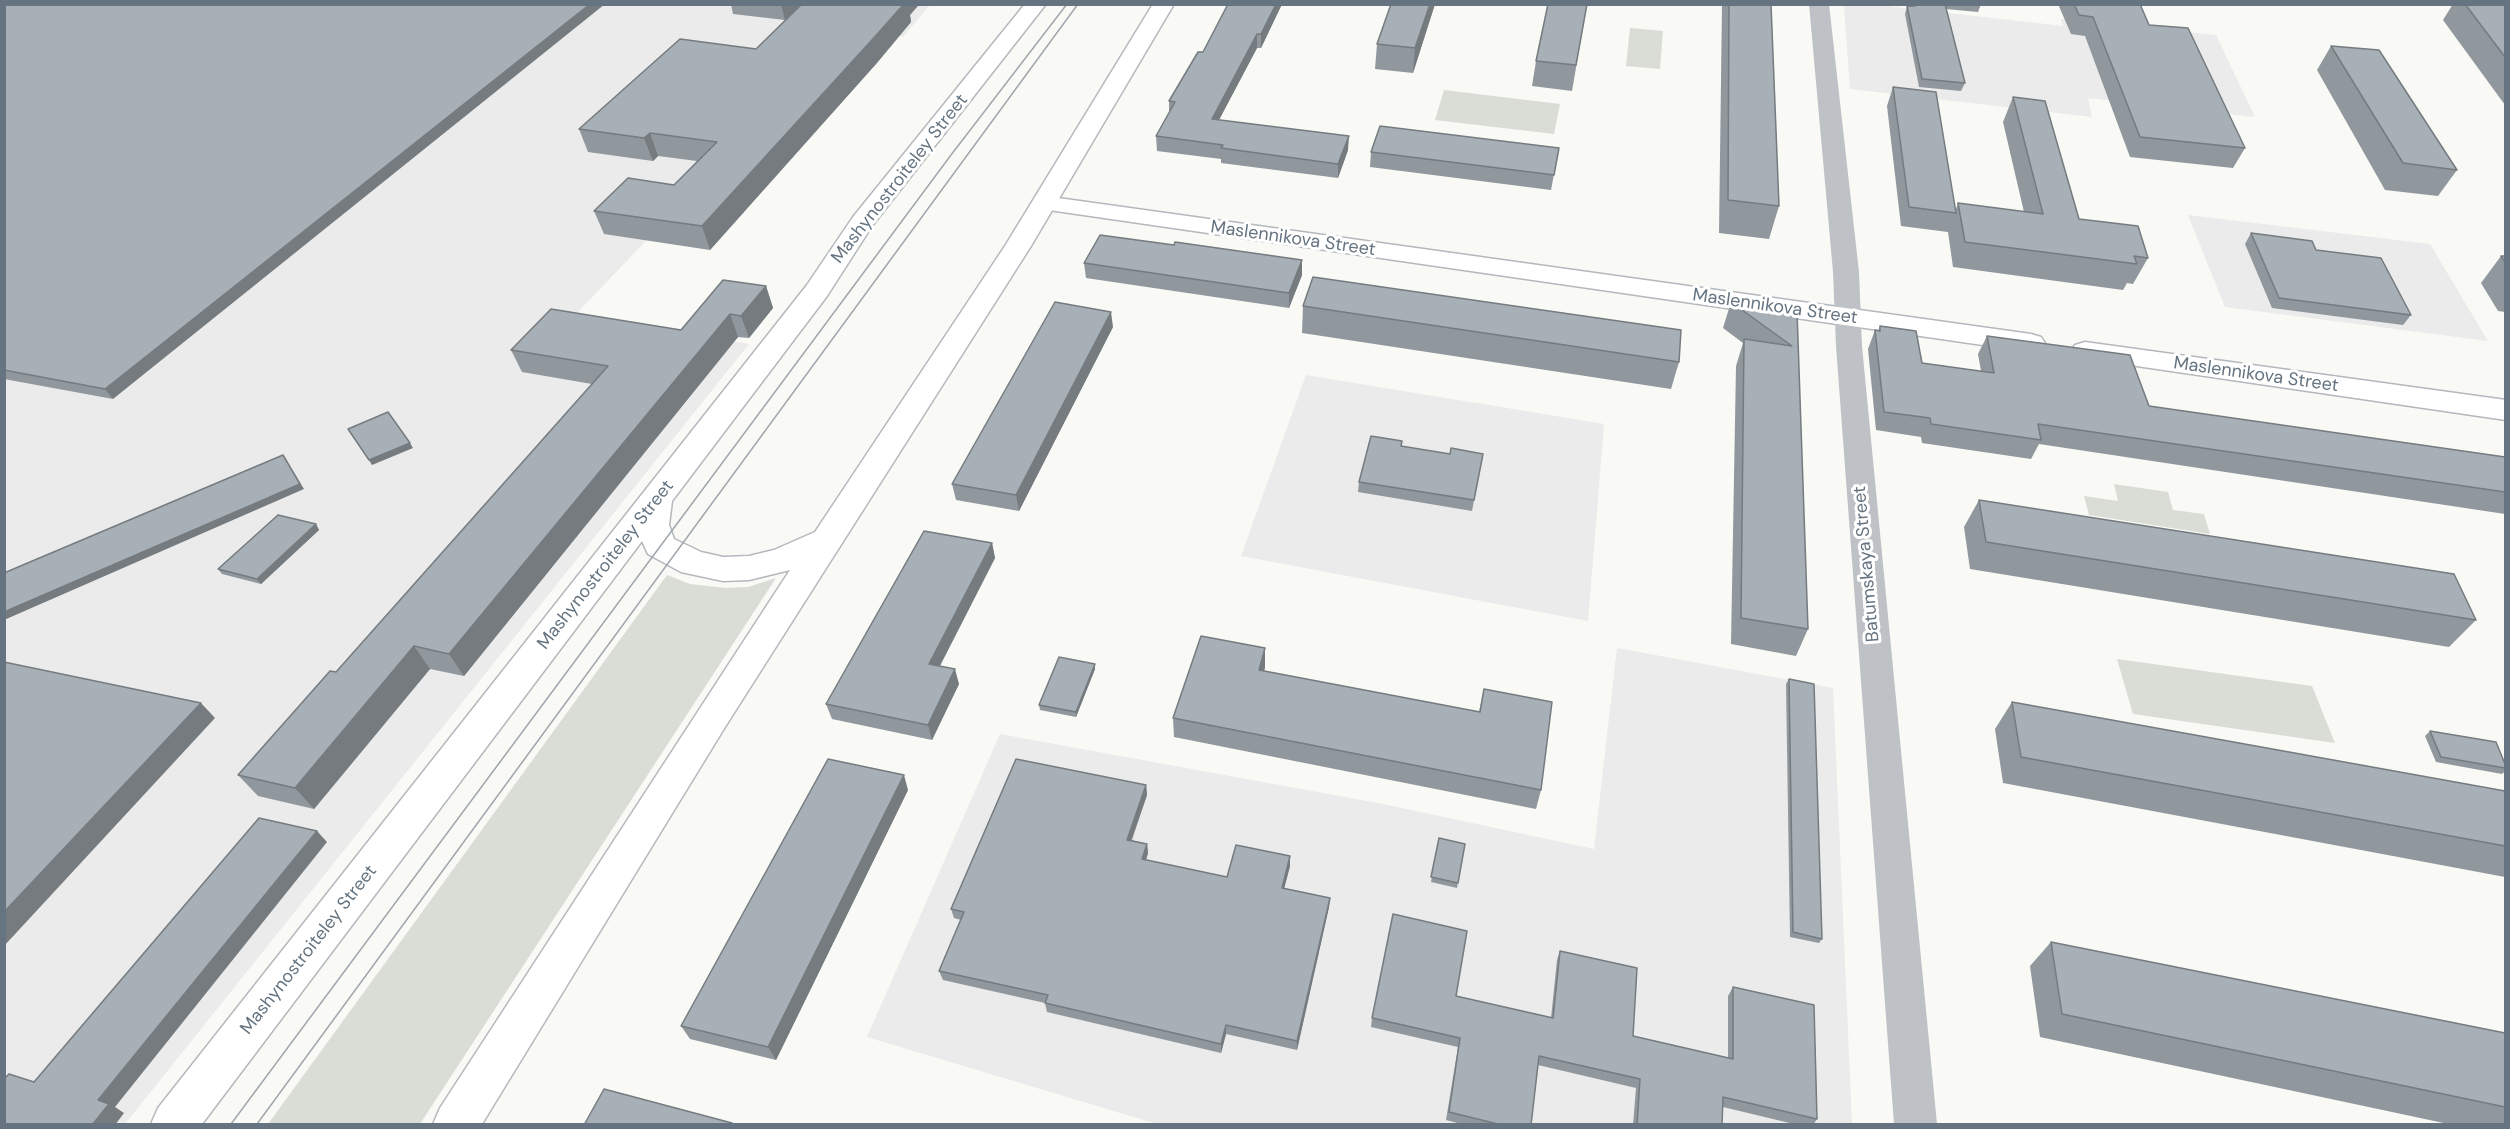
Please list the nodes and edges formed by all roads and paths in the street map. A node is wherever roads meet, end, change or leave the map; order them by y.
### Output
1 (1036, 4) edge
2 (1164, 4) edge
3 (1819, 4) edge
4 (1044, 203) junction
5 (1848, 317) junction
6 (2505, 410) edge
7 (656, 501) junction
8 (826, 540) junction
9 (174, 1125) edge
10 (456, 1125) edge
11 (1916, 1125) edge

1 - 7 main road, Mashynostroiteley Street
2 - 4 main road
3 - 5 street, Batumskaya Street
4 - 5 main road, Maslennikova Street
4 - 8 main road
5 - 6 main road, Maslennikova Street
5 - 11 street, Batumskaya Street
7 - 8 main road
7 - 9 main road, Mashynostroiteley Street
8 - 10 main road

